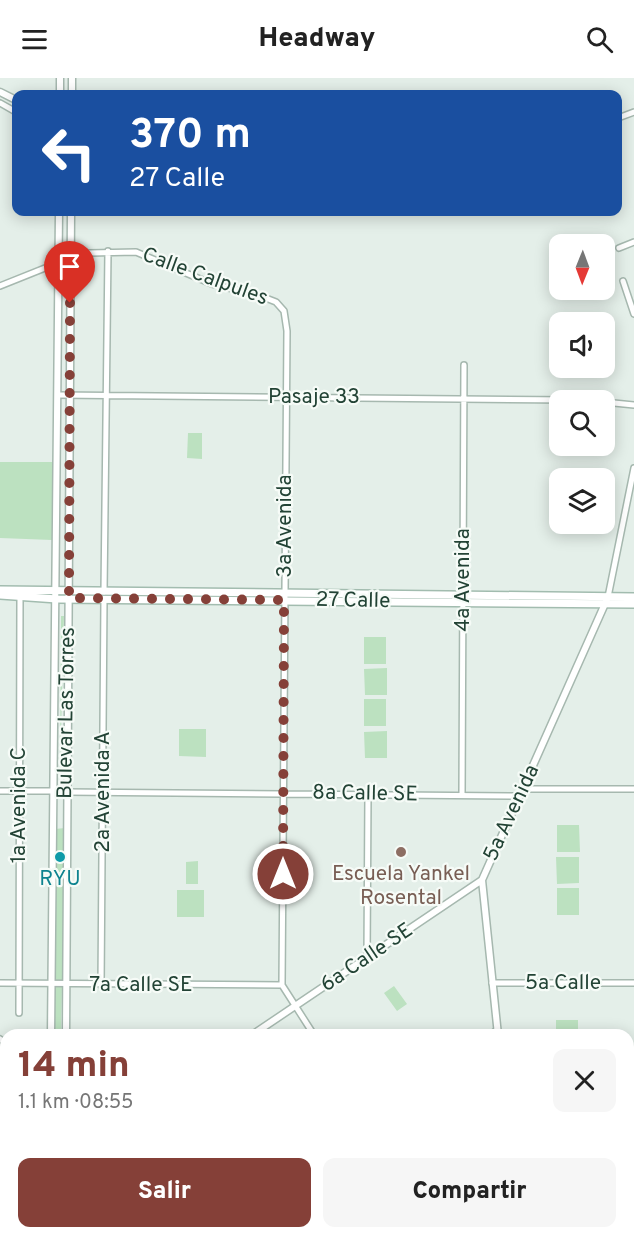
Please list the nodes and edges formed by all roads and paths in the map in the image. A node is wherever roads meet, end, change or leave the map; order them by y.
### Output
1 (61, 216) edge
2 (69, 216) edge
3 (634, 242) edge
4 (620, 248) dead end
5 (108, 251) junction
6 (71, 258) junction
7 (59, 263) junction
8 (623, 281) dead end
9 (0, 286) edge
10 (634, 314) edge
11 (286, 331) joint
12 (464, 365) dead end
13 (58, 395) junction
14 (69, 395) junction
15 (107, 396) junction
16 (286, 397) junction
17 (464, 398) junction
18 (549, 400) edge
19 (615, 403) edge
20 (634, 405) edge
21 (634, 468) edge
22 (0, 590) edge
23 (0, 595) edge
24 (69, 595) junction
25 (104, 595) junction
26 (284, 596) junction
27 (634, 597) edge
28 (20, 598) junction
29 (463, 598) junction
30 (57, 599) junction
31 (607, 601) junction
32 (634, 604) edge
33 (523, 789) junction
34 (634, 789) edge
35 (0, 790) edge
36 (19, 791) junction
37 (52, 791) junction
38 (103, 791) junction
39 (67, 792) junction
40 (283, 792) junction
41 (368, 794) junction
42 (462, 795) junction
43 (520, 796) junction
44 (482, 880) junction
45 (367, 957) junction
46 (0, 983) edge
47 (18, 983) junction
48 (492, 983) junction
49 (634, 983) edge
50 (52, 984) junction
51 (66, 984) junction
52 (101, 985) junction
53 (282, 985) junction
54 (295, 1006) junction
55 (19, 1013) dead end
56 (51, 1029) edge
57 (66, 1029) edge
58 (261, 1029) edge
59 (310, 1029) edge
60 (497, 1029) edge

1 - 7 street, Bulevar Las Torres
2 - 6 street, Bulevar Las Torres
3 - 4 street
5 - 6 street, Calle Calpules
5 - 11 street, Calle Calpules
5 - 15 street, 2a Avenida A
6 - 7 street, Calle Calpules
6 - 14 street, Bulevar Las Torres
7 - 9 street, Calle Calpules
7 - 13 street, Bulevar Las Torres
8 - 10 street
11 - 16 street, 3a Avenida
12 - 17 street, 4a Avenida
13 - 14 street, Pasaje 33
13 - 30 street, Bulevar Las Torres
14 - 15 street, Pasaje 33
14 - 24 street, Bulevar Las Torres
15 - 16 street, Pasaje 33
15 - 25 street, 2a Avenida A
16 - 17 street, Pasaje 33
16 - 26 street, 3a Avenida
17 - 18 street, Pasaje 33
17 - 29 street, 4a Avenida
19 - 20 street
21 - 31 street, 5a Avenida
22 - 30 main road, 27 Calle
23 - 28 main road, 27 Calle
24 - 25 main road, 27 Calle
24 - 30 main road, 27 Calle
24 - 39 street, Bulevar Las Torres
25 - 26 main road, 27 Calle
25 - 38 street, 2a Avenida A
26 - 29 main road, 27 Calle
26 - 40 street, 3a Avenida
27 - 31 main road, 27 Calle
28 - 30 main road, 27 Calle
28 - 36 street, 1a Avenida C
29 - 31 main road, 27 Calle
29 - 42 street, 4a Avenida
30 - 37 street, Bulevar Las Torres
31 - 32 main road, 27 Calle
31 - 33 street, 5a Avenida
33 - 34 street
33 - 43 street, 5a Avenida
35 - 36 street
36 - 37 street
36 - 47 street, 1a Avenida C
37 - 50 street, Bulevar Las Torres
38 - 39 street, 8a Calle SE
38 - 40 street, 8a Calle SE
38 - 52 street, 2a Avenida A
39 - 51 street, Bulevar Las Torres
40 - 41 street, 8a Calle SE
40 - 53 street, 3a Avenida
41 - 42 street, 8a Calle SE
41 - 45 street
42 - 43 street, 8a Calle SE
43 - 44 street, 5a Avenida
44 - 45 street, 6a Calle SE
44 - 48 street, 5a Avenida
45 - 54 street, 6a Calle SE
46 - 47 street, 7a Calle SE
47 - 50 street, 7a Calle SE
47 - 55 street, 1a Avenida C
48 - 49 street, 5a Calle
48 - 60 street, 5a Avenida
50 - 51 street, 7a Calle SE
50 - 56 street, Bulevar Las Torres
51 - 52 street, 7a Calle SE
51 - 57 street, Bulevar Las Torres
52 - 53 street, 7a Calle SE
53 - 54 street
54 - 58 street, 6a Calle SE
54 - 59 street

